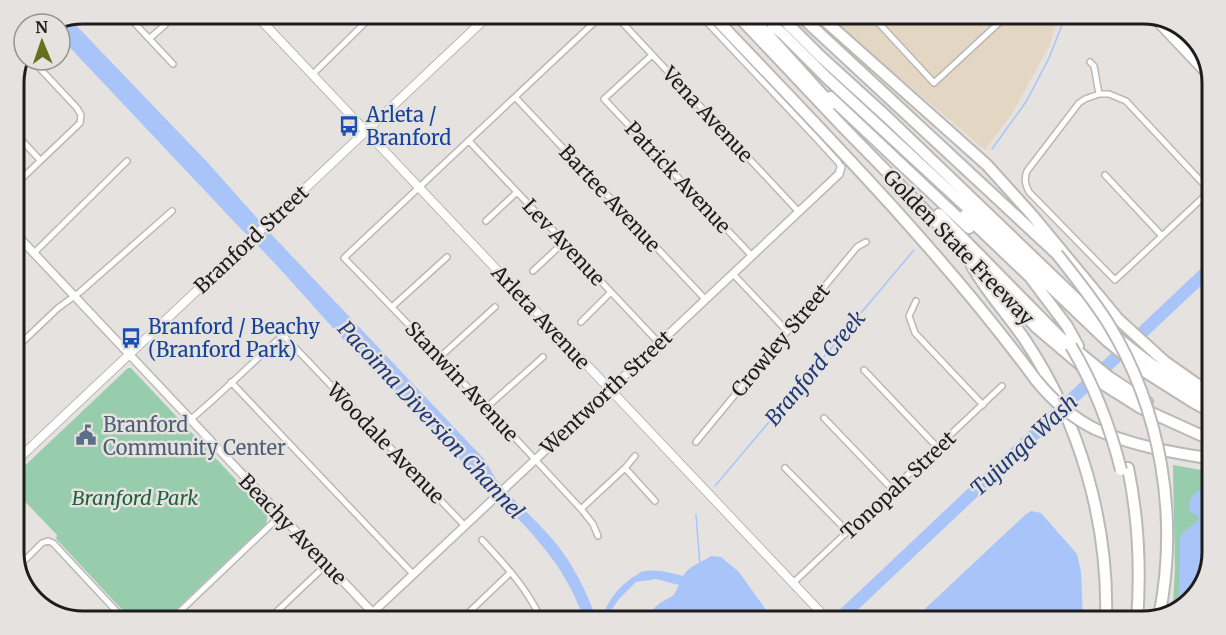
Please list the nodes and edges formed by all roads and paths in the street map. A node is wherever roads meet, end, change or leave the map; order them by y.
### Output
1 (136, 24) edge
2 (264, 24) edge
3 (362, 24) edge
4 (480, 24) edge
5 (593, 24) edge
6 (623, 24) edge
7 (709, 24) edge
8 (722, 24) edge
9 (746, 24) edge
10 (759, 24) edge
11 (771, 24) edge
12 (772, 24) edge
13 (788, 24) edge
14 (809, 24) edge
15 (829, 24) edge
16 (880, 24) edge
17 (998, 24) edge
18 (165, 25) dead end
19 (1164, 28) edge
20 (150, 39) junction
21 (652, 55) junction
22 (1090, 62) dead end
23 (174, 64) dead end
24 (1200, 66) edge
25 (43, 72) edge
26 (312, 75) junction
27 (810, 80) junction
28 (1099, 94) junction
29 (515, 97) junction
30 (366, 131) junction
31 (469, 141) junction
32 (24, 143) edge
33 (40, 160) junction
34 (128, 161) dead end
35 (841, 167) joint
36 (1105, 175) dead end
37 (24, 176) edge
38 (1202, 182) edge
39 (419, 188) junction
40 (517, 192) junction
41 (1202, 198) edge
42 (172, 211) dead end
43 (798, 212) junction
44 (486, 221) dead end
45 (1162, 236) junction
46 (24, 242) edge
47 (564, 242) junction
48 (866, 242) dead end
49 (964, 251) junction
50 (34, 253) junction
51 (752, 256) junction
52 (447, 257) dead end
53 (533, 271) dead end
54 (733, 274) junction
55 (611, 292) junction
56 (74, 296) junction
57 (705, 299) junction
58 (916, 301) dead end
59 (392, 307) junction
60 (495, 307) dead end
61 (581, 322) dead end
62 (787, 331) junction
63 (1109, 337) junction
64 (24, 339) edge
65 (660, 343) junction
66 (1075, 346) junction
67 (129, 354) junction
68 (440, 357) junction
69 (543, 357) dead end
70 (1139, 362) junction
71 (1090, 367) junction
72 (864, 370) dead end
73 (1106, 380) junction
74 (231, 382) junction
75 (1002, 386) dead end
76 (1202, 388) edge
77 (610, 389) junction
78 (1202, 398) edge
79 (983, 405) junction
80 (487, 407) junction
81 (1202, 407) edge
82 (825, 418) dead end
83 (190, 420) junction
84 (1202, 429) edge
85 (1202, 436) edge
86 (696, 442) dead end
87 (938, 447) junction
88 (24, 454) edge
89 (635, 456) dead end
90 (1202, 457) edge
91 (535, 459) junction
92 (625, 468) junction
93 (786, 468) dead end
94 (1125, 469) junction
95 (893, 490) junction
96 (655, 501) dead end
97 (581, 509) junction
98 (281, 515) junction
99 (464, 525) junction
100 (848, 532) junction
101 (598, 536) dead end
102 (482, 540) dead end
103 (24, 560) edge
104 (327, 564) junction
105 (512, 572) junction
106 (413, 574) junction
107 (793, 583) junction
108 (1161, 608) edge
109 (116, 611) edge
110 (180, 611) edge
111 (277, 611) edge
112 (368, 611) edge
113 (376, 611) edge
114 (470, 611) edge
115 (537, 611) edge
116 (819, 611) edge
117 (1106, 611) edge
118 (1131, 611) edge
119 (1138, 611) edge

1 - 20 street
2 - 26 main road, Arleta Avenue
3 - 26 street
4 - 30 main road, Branford Street
5 - 29 street
6 - 21 street, Vena Avenue
7 - 35 street
8 - 90 highway, bridge
9 - 49 highway, Golden State Freeway
10 - 27 highway
11 - 66 highway
12 - 63 highway
13 - 63 highway, Golden State Freeway
14 - 108 highway, bridge
15 - 76 highway
16 - 17 street
18 - 20 street
19 - 24 main road
20 - 23 street
21 - 43 street, Vena Avenue
21 - 51 street, Patrick Avenue
22 - 28 street
25 - 33 street
26 - 30 main road, Arleta Avenue
27 - 66 highway
27 - 71 highway
28 - 38 street
28 - 45 street
29 - 31 street
29 - 57 street, Bartee Avenue
30 - 39 main road, Arleta Avenue
30 - 67 main road, Branford Street
31 - 39 street
31 - 40 street, Lev Avenue
32 - 33 street
33 - 37 street
34 - 50 street
35 - 43 street, Wentworth Street
36 - 45 street
39 - 59 street, Stanwin Avenue
39 - 77 main road, Arleta Avenue
40 - 44 street
40 - 47 street, Lev Avenue
41 - 45 street
42 - 56 street
43 - 51 street, Wentworth Street
46 - 50 street, Beachy Avenue
47 - 53 street
47 - 55 street, Lev Avenue
48 - 62 street, Crowley Street
49 - 71 highway, Golden State Freeway
49 - 117 highway, bridge
50 - 56 street, Beachy Avenue
51 - 54 street, Wentworth Street
52 - 59 street
54 - 57 street, Wentworth Street
54 - 62 street
55 - 61 street
55 - 65 street, Lev Avenue
56 - 64 street
56 - 67 street, Beachy Avenue
57 - 65 street, Wentworth Street
58 - 79 street
59 - 68 street, Stanwin Avenue
60 - 68 street
62 - 86 street, Crowley Street
63 - 70 highway, Golden State Freeway, bridge
65 - 77 street, Wentworth Street
66 - 94 highway
67 - 83 street, Beachy Avenue
67 - 88 main road, Branford Street
68 - 80 street, Stanwin Avenue
69 - 80 street
70 - 78 highway, Golden State Freeway
70 - 81 highway
71 - 73 highway, Golden State Freeway
72 - 87 street
73 - 84 highway
73 - 85 highway, Golden State Freeway
74 - 83 street
74 - 99 street, Woodale Avenue
74 - 106 street
75 - 79 street, Tonopah Street
77 - 91 street, Wentworth Street
77 - 107 main road, Arleta Avenue
79 - 87 street, Tonopah Street
80 - 91 street, Stanwin Avenue
82 - 95 street
83 - 98 street, Beachy Avenue
87 - 95 street, Tonopah Street
89 - 92 street
91 - 97 street, Stanwin Avenue
91 - 99 street, Wentworth Street
92 - 96 street
92 - 97 street
93 - 100 street
94 - 118 highway
94 - 119 highway
95 - 100 street, Tonopah Street
97 - 101 street, Stanwin Avenue
98 - 104 street, Beachy Avenue
98 - 110 street
99 - 106 street, Wentworth Street
100 - 107 street, Tonopah Street
102 - 105 street
103 - 109 street
104 - 111 street
104 - 112 street, Beachy Avenue
105 - 114 street
105 - 115 street
106 - 113 street, Wentworth Street
107 - 116 main road, Arleta Avenue

